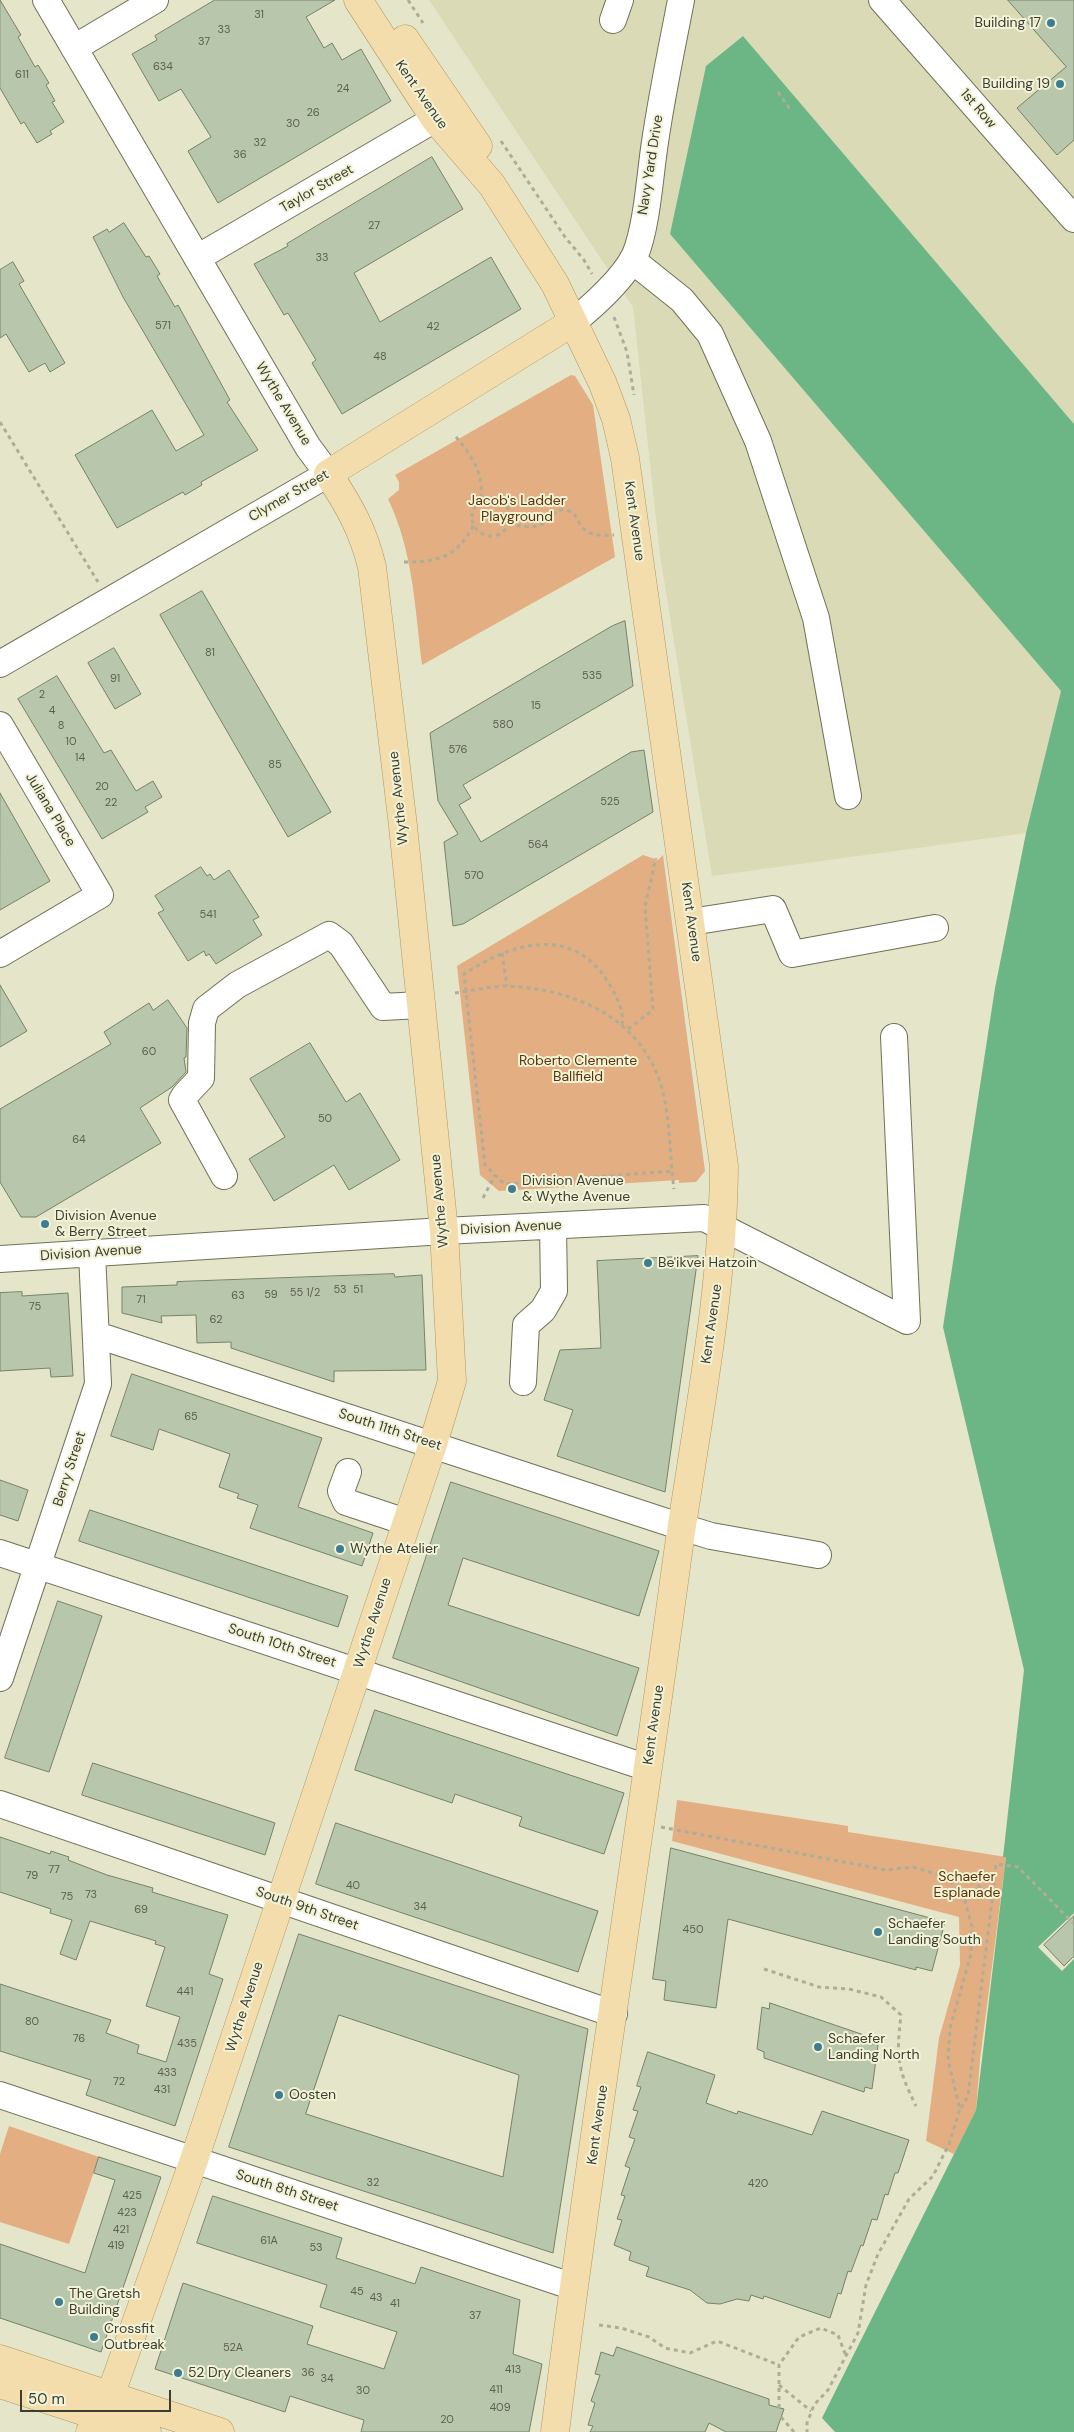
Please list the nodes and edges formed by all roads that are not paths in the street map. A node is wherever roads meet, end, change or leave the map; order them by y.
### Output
1 (46, 0) edge
2 (155, 0) edge
3 (358, 0) edge
4 (378, 0) edge
5 (681, 0) edge
6 (882, 0) edge
7 (74, 48) junction
8 (436, 119) junction
9 (492, 185) junction
10 (1074, 219) edge
11 (197, 258) junction
12 (632, 260) junction
13 (580, 317) junction
14 (328, 474) junction
15 (0, 664) edge
16 (0, 725) edge
17 (848, 796) dead end
18 (691, 922) junction
19 (935, 928) dead end
20 (0, 954) edge
21 (420, 1004) junction
22 (894, 1037) dead end
23 (224, 1176) dead end
24 (553, 1226) junction
25 (723, 1228) junction
26 (444, 1231) junction
27 (92, 1253) junction
28 (0, 1260) edge
29 (97, 1335) junction
30 (523, 1382) dead end
31 (433, 1444) junction
32 (348, 1472) dead end
33 (406, 1522) junction
34 (682, 1527) junction
35 (0, 1553) edge
36 (818, 1555) dead end
37 (38, 1565) junction
38 (356, 1671) junction
39 (0, 1678) edge
40 (648, 1768) junction
41 (0, 1804) edge
42 (280, 1900) junction
43 (614, 2014) junction
44 (0, 2095) edge
45 (194, 2160) junction
46 (574, 2287) junction
47 (0, 2359) edge
48 (0, 2384) edge
49 (99, 2415) edge
50 (147, 2432) edge
51 (220, 2432) edge
52 (555, 2432) edge

1 - 7 street, Wythe Avenue
2 - 7 street
3 - 8 main road, Kent Avenue
4 - 9 main road, Kent Avenue
5 - 12 street, Navy Yard Drive
6 - 10 street, 1st Row
7 - 11 street, Wythe Avenue
8 - 9 main road, Kent Avenue
8 - 11 street, Taylor Street
9 - 13 main road, Kent Avenue
11 - 14 street, Wythe Avenue
12 - 13 street, Navy Yard Drive
12 - 17 street
13 - 14 main road, Clymer Street
13 - 18 main road, Kent Avenue
14 - 15 street, Clymer Street
14 - 21 main road, Wythe Avenue
16 - 20 street, Juliana Place
18 - 19 street
18 - 25 main road, Kent Avenue
21 - 23 street
21 - 26 main road, Wythe Avenue
22 - 25 street, Division Avenue
24 - 25 street, Division Avenue
24 - 26 street, Division Avenue
24 - 30 street
25 - 34 main road, Kent Avenue
26 - 27 street, Division Avenue
26 - 31 main road, Wythe Avenue
27 - 28 street, Division Avenue
27 - 29 street, Berry Street
29 - 31 street, South 11th Street
29 - 37 street, Berry Street
31 - 33 main road, Wythe Avenue
31 - 34 street, South 11th Street
32 - 33 street
33 - 38 main road, Wythe Avenue
34 - 36 street, South 11th Street
34 - 40 main road, Kent Avenue
35 - 37 street, South 10th Street
37 - 38 street, South 10th Street
37 - 39 street, Berry Street
38 - 40 street, South 10th Street
38 - 42 main road, Wythe Avenue
40 - 43 main road, Kent Avenue
41 - 42 street, South 9th Street
42 - 43 street, South 9th Street
42 - 45 main road, Wythe Avenue
43 - 46 main road, Kent Avenue
44 - 45 street, South 8th Street
45 - 46 street, South 8th Street
45 - 49 main road, Wythe Avenue
46 - 52 main road, Kent Avenue
47 - 49 main road
48 - 49 main road
49 - 50 main road
49 - 51 main road

